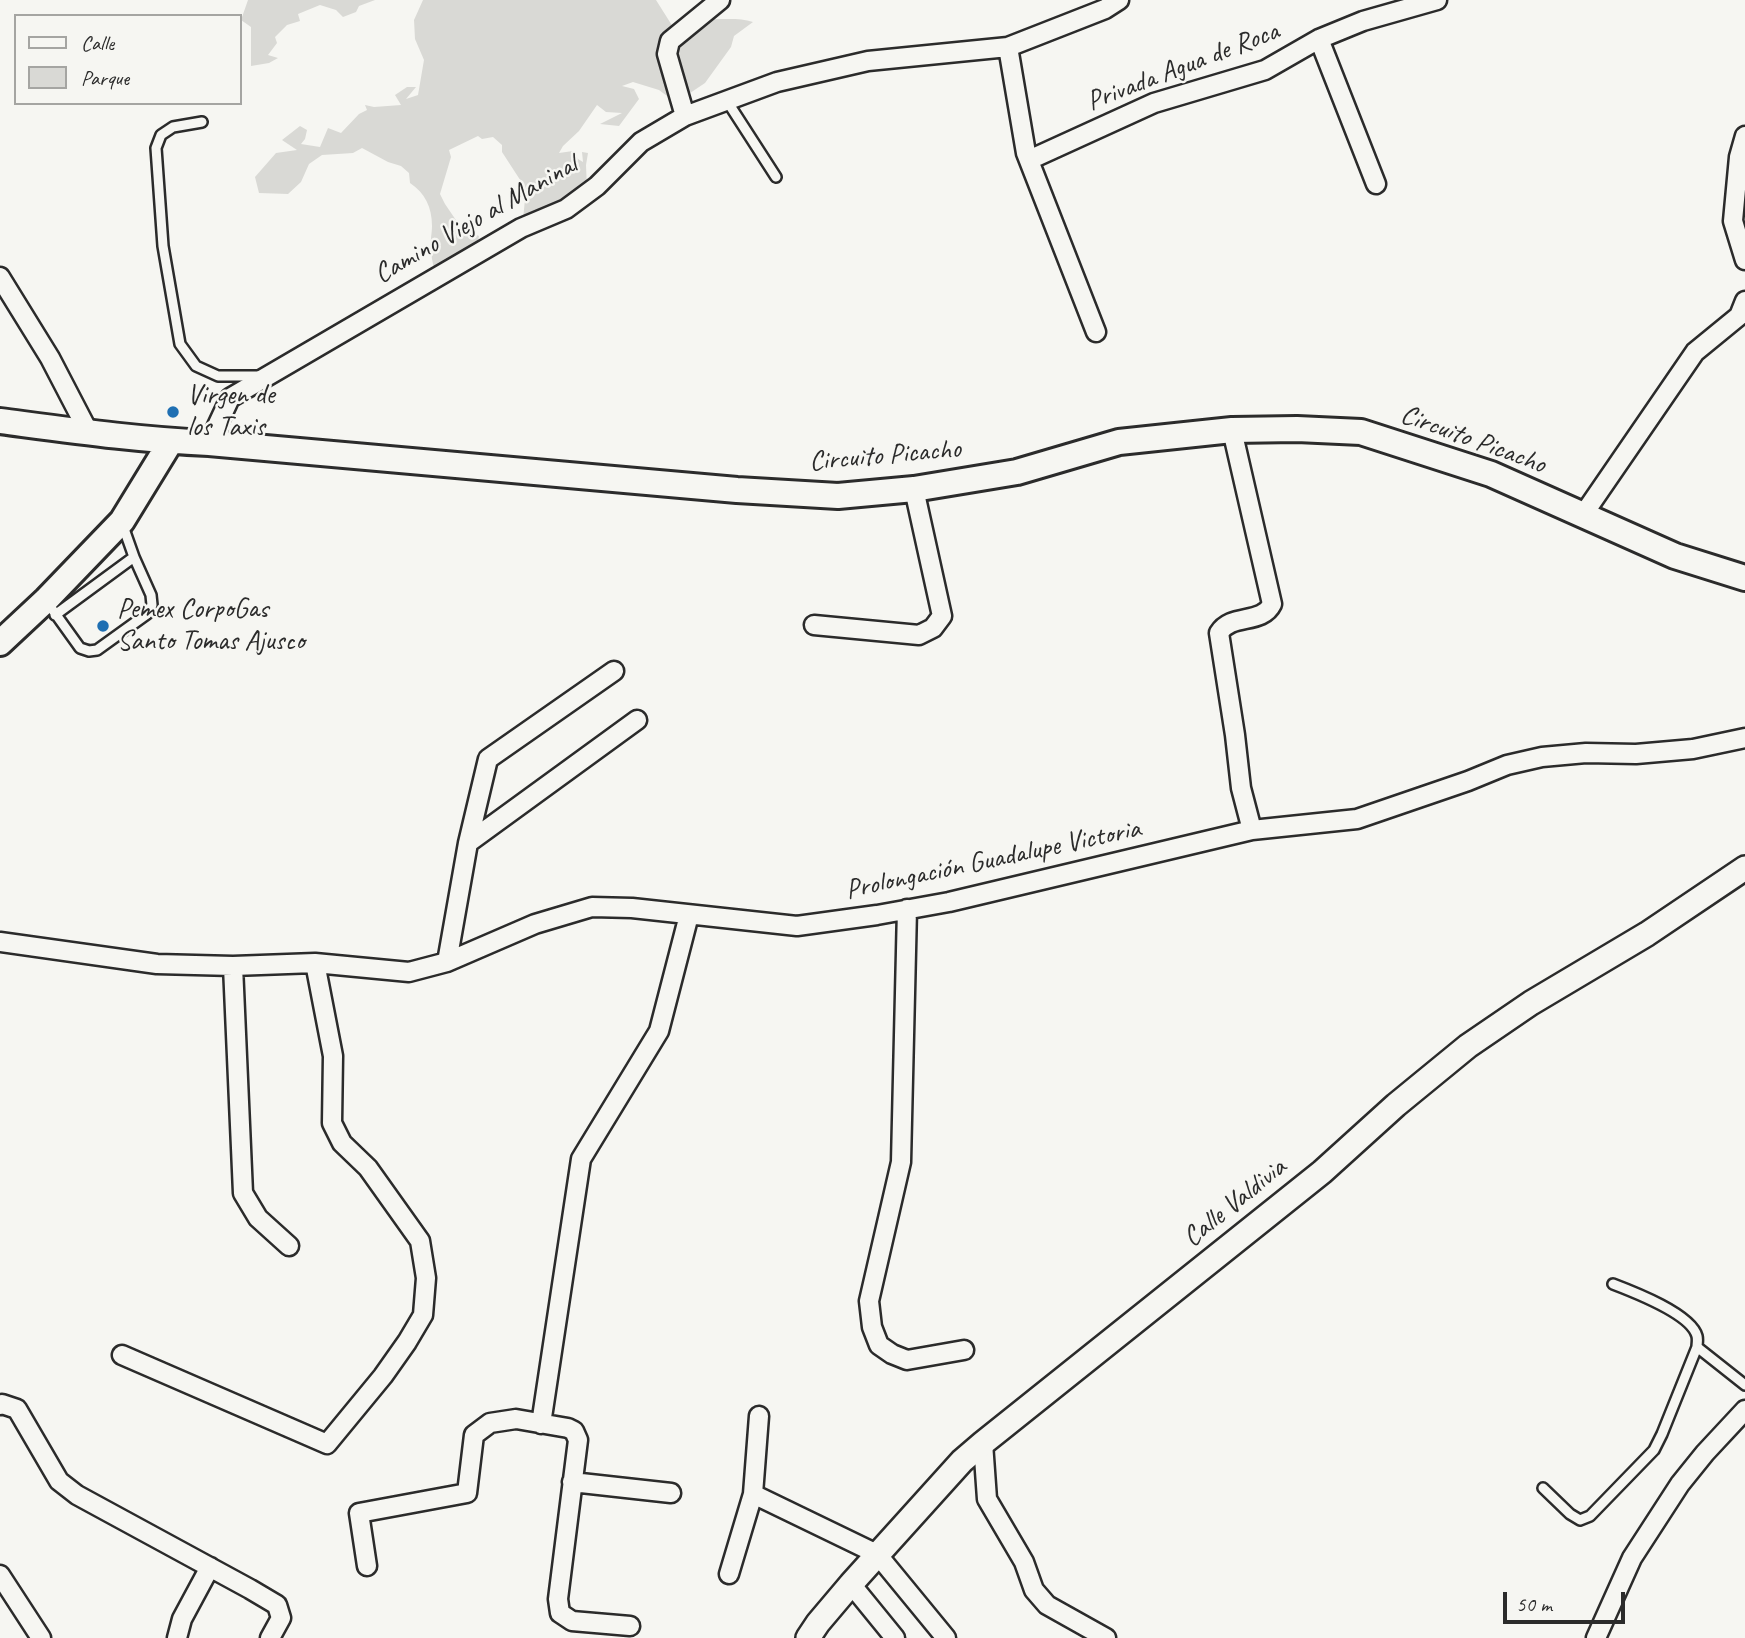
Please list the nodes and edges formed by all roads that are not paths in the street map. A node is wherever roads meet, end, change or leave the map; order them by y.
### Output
1 (720, 0) edge
2 (1437, 0) edge
3 (1110, 3) edge
4 (1319, 38) junction
5 (1007, 47) junction
6 (727, 100) junction
7 (685, 116) junction
8 (202, 122) dead end
9 (1745, 136) edge
10 (1028, 160) junction
11 (776, 177) dead end
12 (1376, 184) dead end
13 (1745, 260) edge
14 (0, 277) edge
15 (1745, 300) edge
16 (1096, 332) dead end
17 (268, 376) junction
18 (0, 421) edge
19 (1232, 430) junction
20 (89, 433) junction
21 (172, 442) junction
22 (209, 443) junction
23 (914, 489) junction
24 (1583, 515) junction
25 (122, 521) junction
26 (134, 557) junction
27 (1745, 578) edge
28 (51, 607) junction
29 (814, 625) dead end
30 (0, 643) edge
31 (614, 671) dead end
32 (637, 720) dead end
33 (1745, 738) edge
34 (1252, 830) junction
35 (468, 843) junction
36 (1745, 868) edge
37 (907, 909) junction
38 (689, 915) junction
39 (0, 942) edge
40 (447, 962) junction
41 (316, 964) junction
42 (233, 965) junction
43 (289, 1246) dead end
44 (1613, 1284) dead end
45 (1697, 1347) junction
46 (964, 1350) dead end
47 (122, 1355) dead end
48 (1745, 1385) edge
49 (0, 1405) edge
50 (1745, 1410) edge
51 (759, 1416) dead end
52 (541, 1424) junction
53 (983, 1443) junction
54 (572, 1482) junction
55 (1543, 1488) dead end
56 (671, 1493) dead end
57 (753, 1494) junction
58 (877, 1555) junction
59 (367, 1566) dead end
60 (210, 1567) junction
61 (0, 1574) edge
62 (729, 1574) dead end
63 (851, 1584) junction
64 (630, 1626) dead end
65 (41, 1638) edge
66 (177, 1638) edge
67 (270, 1638) edge
68 (808, 1638) edge
69 (894, 1638) edge
70 (946, 1638) edge
71 (1106, 1638) edge
72 (1596, 1638) edge

1 - 7 street
2 - 4 street, Privada Agua de Roca
3 - 5 street, Camino Viejo al Maninal
4 - 10 street, Privada Agua de Roca
4 - 12 street
5 - 6 street, Camino Viejo al Maninal
5 - 10 street
6 - 7 street, Camino Viejo al Maninal
6 - 11 lane
7 - 17 street, Camino Viejo al Maninal
8 - 17 lane
9 - 13 street
10 - 16 street
14 - 20 street
15 - 24 street
17 - 22 street, Camino Viejo al Maninal
18 - 20 main road, Circuito Picacho
19 - 23 main road, Circuito Picacho
19 - 24 main road, Circuito Picacho
19 - 34 street
20 - 21 main road, Circuito Picacho
21 - 22 main road, Circuito Picacho
21 - 25 main road
22 - 23 main road, Circuito Picacho
23 - 29 street
24 - 27 main road, Circuito Picacho
25 - 26 lane
25 - 28 main road
26 - 28 lane
26 - 28 lane
28 - 30 main road
31 - 35 street
32 - 35 street
33 - 34 street, Prolongación Guadalupe Victoria
34 - 37 street, Prolongación Guadalupe Victoria
35 - 40 street
36 - 53 street, Calle Valdivia
37 - 38 street, Prolongación Guadalupe Victoria
37 - 46 street
38 - 40 street, Prolongación Guadalupe Victoria
38 - 52 street
39 - 42 street, Prolongación Guadalupe Victoria
40 - 41 street, Prolongación Guadalupe Victoria
41 - 42 street, Prolongación Guadalupe Victoria
41 - 47 street
42 - 43 street
44 - 45 lane
45 - 48 lane
45 - 55 lane
49 - 60 street
50 - 72 street
51 - 57 street
52 - 54 street
52 - 59 street
53 - 58 street, Calle Valdivia
53 - 71 street
54 - 56 street
54 - 64 street
57 - 58 street
57 - 62 street
58 - 63 street, Calle Valdivia
58 - 70 street
60 - 66 street
60 - 67 street
61 - 65 street
63 - 68 street, Calle Valdivia
63 - 69 street

